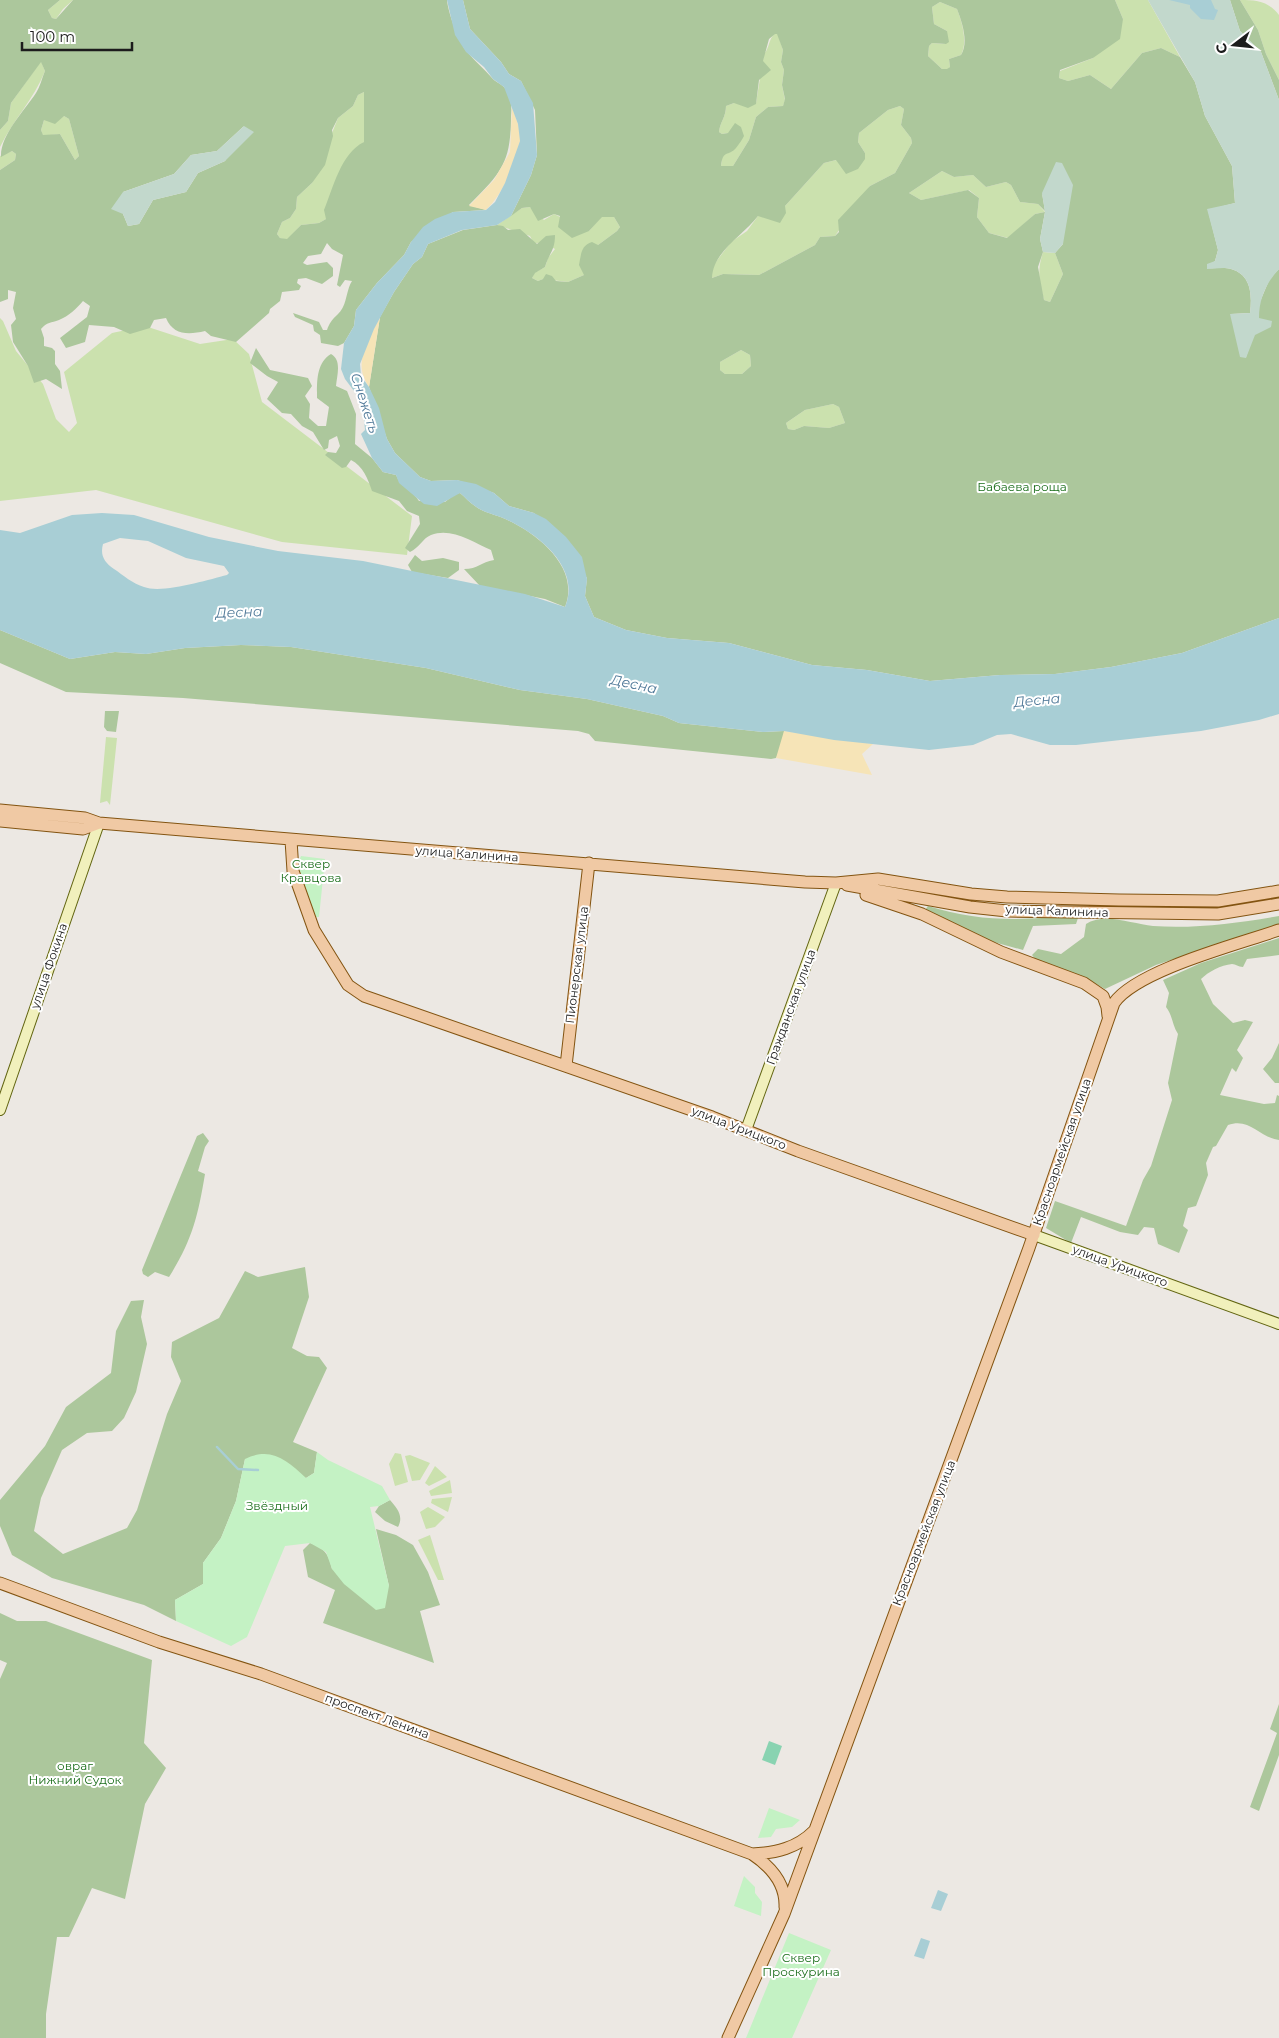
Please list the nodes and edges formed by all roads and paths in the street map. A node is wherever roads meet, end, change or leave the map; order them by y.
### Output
1 (0, 810) edge
2 (0, 821) edge
3 (99, 824) junction
4 (291, 840) junction
5 (589, 863) junction
6 (836, 883) junction
7 (1279, 891) edge
8 (1279, 904) edge
9 (1279, 930) edge
10 (1107, 1022) junction
11 (566, 1066) junction
12 (0, 1110) edge
13 (746, 1130) junction
14 (1034, 1235) junction
15 (1279, 1324) edge
16 (0, 1583) edge
17 (815, 1829) junction
18 (752, 1854) junction
19 (784, 1914) junction
20 (728, 2038) edge

1 - 3 main road, улица Калинина
2 - 3 main road, улица Калинина
3 - 4 main road, улица Калинина
3 - 12 main road, улица Фокина
4 - 5 main road, улица Калинина
4 - 11 main road, улица Урицкого
5 - 6 main road, улица Калинина
5 - 11 main road, Пионерская улица
6 - 7 main road, улица Калинина
6 - 8 main road, улица Калинина
6 - 10 main road
6 - 13 main road, Гражданская улица
9 - 10 main road, Красноармейская улица
10 - 14 main road, Красноармейская улица
11 - 13 main road, улица Урицкого
13 - 14 main road, улица Урицкого
14 - 15 main road, улица Урицкого
14 - 17 main road, Красноармейская улица
16 - 18 main road, проспект Ленина
17 - 18 main road
17 - 19 main road, Красноармейская улица
18 - 19 main road
19 - 20 main road, Красноармейская улица

